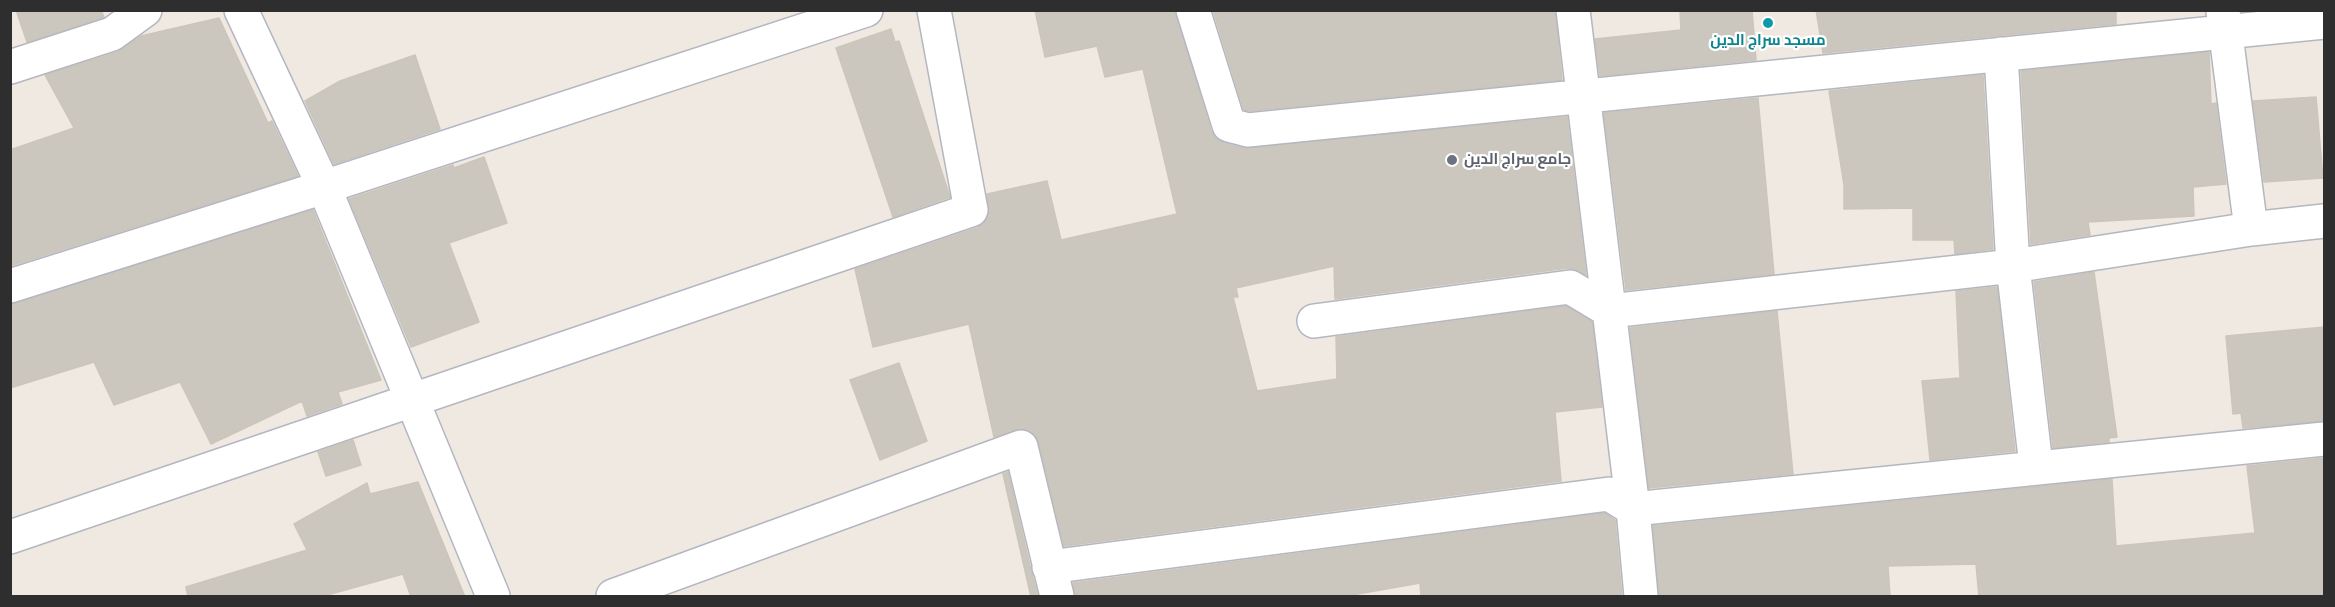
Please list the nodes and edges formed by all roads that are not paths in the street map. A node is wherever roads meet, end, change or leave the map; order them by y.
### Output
1 (145, 10) edge
2 (241, 10) edge
3 (866, 10) edge
4 (934, 10) edge
5 (1193, 10) edge
6 (1573, 10) edge
7 (2224, 22) edge
8 (2325, 22) edge
9 (2001, 54) junction
10 (10, 67) edge
11 (1585, 96) junction
12 (324, 187) junction
13 (2325, 221) edge
14 (2251, 229) junction
15 (2013, 266) junction
16 (10, 286) edge
17 (1610, 311) junction
18 (1314, 321) dead end
19 (414, 401) junction
20 (2325, 439) edge
21 (2036, 466) junction
22 (1633, 509) junction
23 (10, 537) edge
24 (1053, 582) edge
25 (493, 597) edge
26 (613, 597) edge
27 (1641, 597) edge

1 - 10 street
2 - 12 street
3 - 12 street
4 - 19 street
5 - 11 street
6 - 11 street
7 - 8 street
7 - 9 street
7 - 14 street
9 - 11 street
9 - 15 street
11 - 17 street
12 - 16 street
12 - 19 street
13 - 14 street
14 - 15 street
15 - 17 street
15 - 21 street
17 - 18 street
17 - 22 street
19 - 23 street
19 - 25 street
20 - 21 street
21 - 22 street
22 - 24 street
22 - 27 street
24 - 26 street

